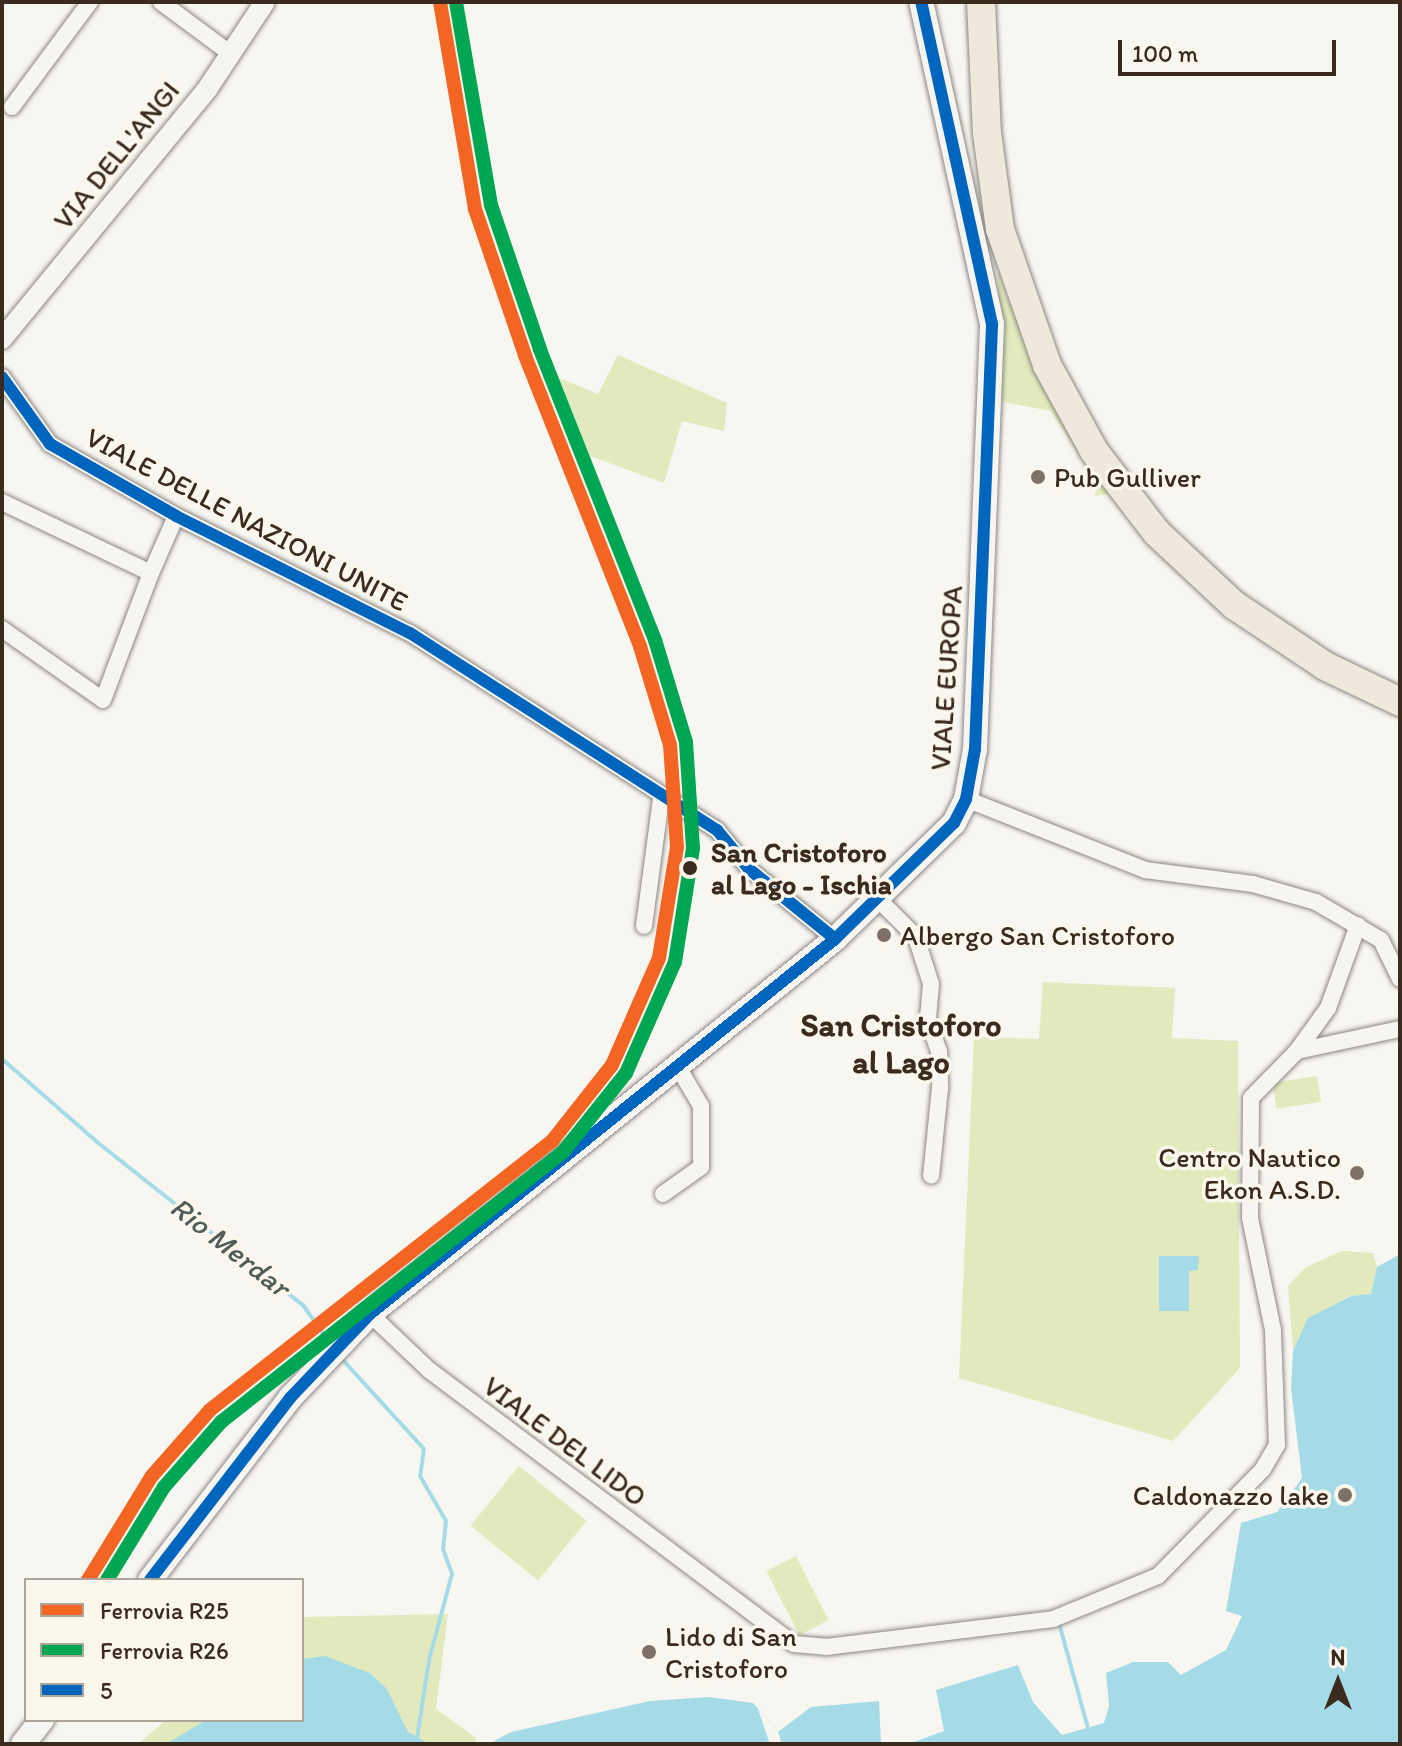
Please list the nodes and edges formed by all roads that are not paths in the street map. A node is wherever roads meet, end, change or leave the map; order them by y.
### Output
1 (90, 2) edge
2 (161, 2) edge
3 (265, 2) edge
4 (921, 2) edge
5 (981, 2) edge
6 (231, 54) junction
7 (12, 107) dead end
8 (2, 339) edge
9 (3, 383) edge
10 (2, 502) edge
11 (176, 516) junction
12 (151, 573) junction
13 (2, 629) edge
14 (1400, 702) edge
15 (661, 798) junction
16 (966, 799) junction
17 (879, 900) junction
18 (1358, 925) junction
19 (644, 926) dead end
20 (835, 939) junction
21 (1400, 979) edge
22 (1400, 1029) edge
23 (1297, 1051) junction
24 (678, 1067) junction
25 (931, 1176) dead end
26 (663, 1194) dead end
27 (358, 1326) junction
28 (152, 1578) edge
29 (40, 1722) edge
30 (23, 1744) edge

1 - 7 street
2 - 6 street
3 - 6 street, VIA DELL'ANGI
4 - 16 main road, VIALE EUROPA
5 - 14 highway
6 - 8 street, VIA DELL'ANGI
9 - 11 street, VIALE DELLE NAZIONI UNITE
10 - 12 street
11 - 12 street
11 - 15 street, VIALE DELLE NAZIONI UNITE
12 - 13 street
15 - 19 street
15 - 20 street, VIALE DELLE NAZIONI UNITE
16 - 17 main road, VIALE EUROPA
16 - 18 street
17 - 20 main road, VIALE EUROPA
17 - 25 street
18 - 21 street
18 - 23 street, VIALE DEL LIDO
20 - 24 main road, VIALE EUROPA
22 - 23 street
23 - 27 street, VIALE DEL LIDO
24 - 26 street
24 - 27 main road, VIALE EUROPA
27 - 28 main road, VIALE EUROPA
29 - 30 main road

